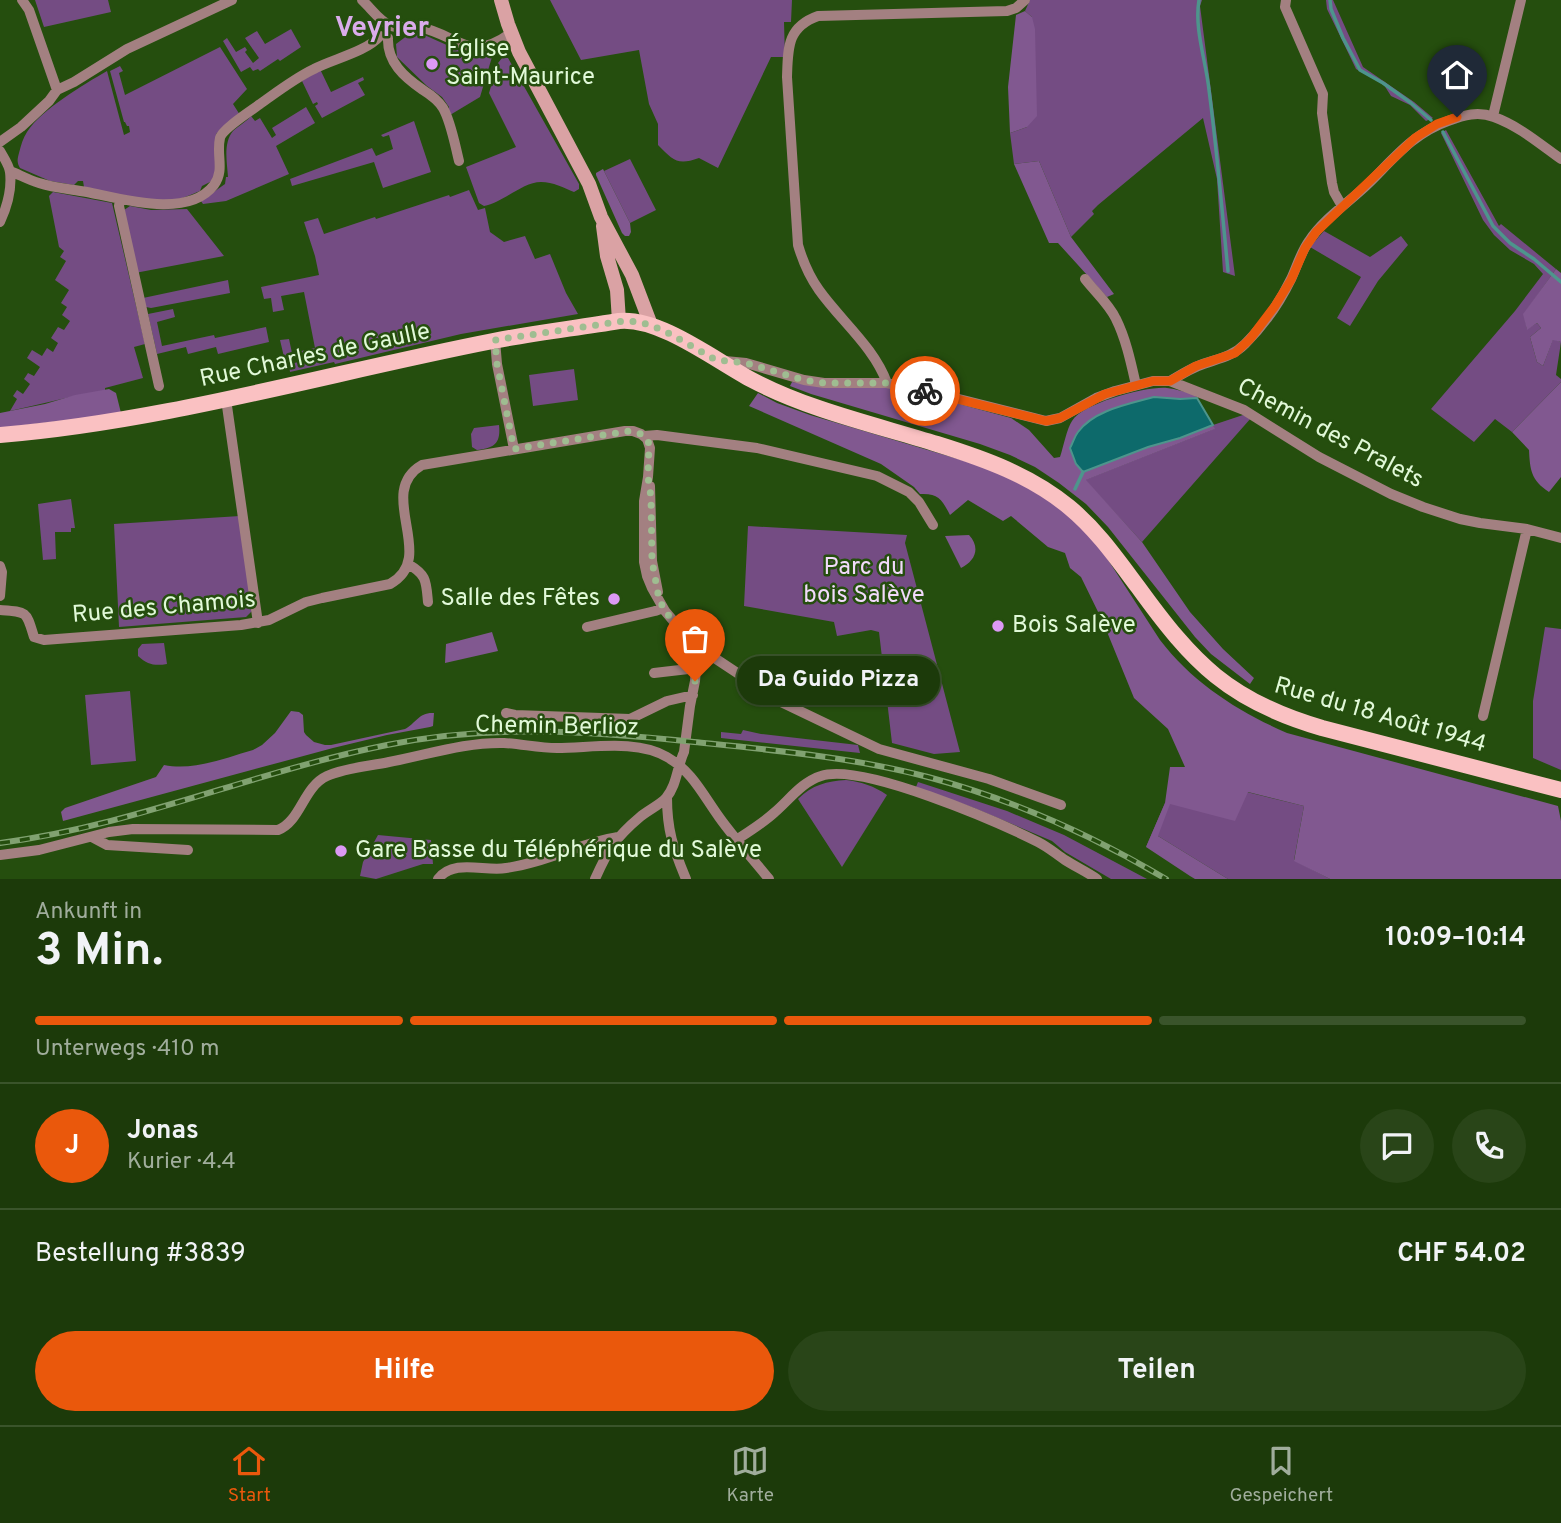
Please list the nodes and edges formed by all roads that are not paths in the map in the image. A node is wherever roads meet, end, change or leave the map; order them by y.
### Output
1 (22, 0) edge
2 (232, 0) edge
3 (362, 0) edge
4 (501, 0) edge
5 (1025, 0) edge
6 (1286, 0) edge
7 (1521, 0) edge
8 (384, 22) junction
9 (397, 27) junction
10 (511, 33) junction
11 (384, 37) junction
12 (57, 90) junction
13 (1493, 116) junction
14 (0, 142) edge
15 (0, 151) edge
16 (1561, 159) edge
17 (459, 161) dead end
18 (10, 171) junction
19 (120, 199) junction
20 (1342, 206) junction
21 (601, 217) junction
22 (0, 222) edge
23 (1084, 279) dead end
24 (619, 321) junction
25 (645, 323) junction
26 (495, 340) junction
27 (716, 360) junction
28 (1170, 381) junction
29 (887, 383) junction
30 (1136, 385) junction
31 (159, 386) dead end
32 (226, 399) junction
33 (0, 435) edge
34 (644, 436) junction
35 (514, 449) junction
36 (933, 524) dead end
37 (1527, 529) junction
38 (1561, 537) edge
39 (408, 564) junction
40 (0, 566) edge
41 (0, 596) edge
42 (428, 602) dead end
43 (661, 603) junction
44 (0, 610) edge
45 (258, 623) junction
46 (587, 627) dead end
47 (692, 643) junction
48 (697, 668) junction
49 (654, 673) dead end
50 (692, 695) junction
51 (506, 713) dead end
52 (1483, 716) dead end
53 (678, 765) junction
54 (1561, 790) edge
55 (667, 797) junction
56 (1061, 805) dead end
57 (618, 836) junction
58 (92, 837) junction
59 (736, 840) junction
60 (188, 850) dead end
61 (0, 855) edge
62 (438, 879) edge
63 (595, 879) edge
64 (686, 879) edge
65 (769, 879) edge
66 (1097, 879) edge

1 - 12 street
2 - 12 street
3 - 8 street
4 - 10 main road
5 - 29 street
6 - 20 street
7 - 13 street
8 - 9 street
8 - 11 street
9 - 10 street
9 - 11 street
10 - 21 main road
11 - 17 street
11 - 19 street
12 - 14 street
13 - 16 street
13 - 20 street
15 - 18 street
18 - 19 street
18 - 22 street
19 - 31 street
20 - 28 street
21 - 24 main road
21 - 25 main road
23 - 30 street
24 - 25 main road, Rue Charles de Gaulle
24 - 26 main road, Rue Charles de Gaulle
25 - 27 main road, Rue du 18 Août 1944
26 - 32 main road, Rue Charles de Gaulle
26 - 35 street
27 - 29 street, Chemin des Pralets
27 - 54 main road, Rue du 18 Août 1944
28 - 30 street, Chemin des Pralets
28 - 37 street, Chemin des Pralets
29 - 30 street, Chemin des Pralets
32 - 33 main road, Rue Charles de Gaulle
32 - 45 street
34 - 35 street
34 - 36 street
34 - 43 street
35 - 39 street
37 - 38 street, Chemin des Pralets
37 - 52 street
39 - 42 street
39 - 45 street, Rue des Chamois
40 - 41 street
43 - 46 street
43 - 47 street
44 - 45 street, Rue des Chamois
47 - 48 street
47 - 56 street
48 - 49 street
48 - 50 street
50 - 51 street
50 - 53 street
53 - 55 street
53 - 58 street, Chemin Berlioz
53 - 59 street
55 - 57 street
55 - 64 street
57 - 62 street
57 - 63 street
58 - 60 street
58 - 61 street, Chemin Berlioz
59 - 65 street
59 - 66 street

